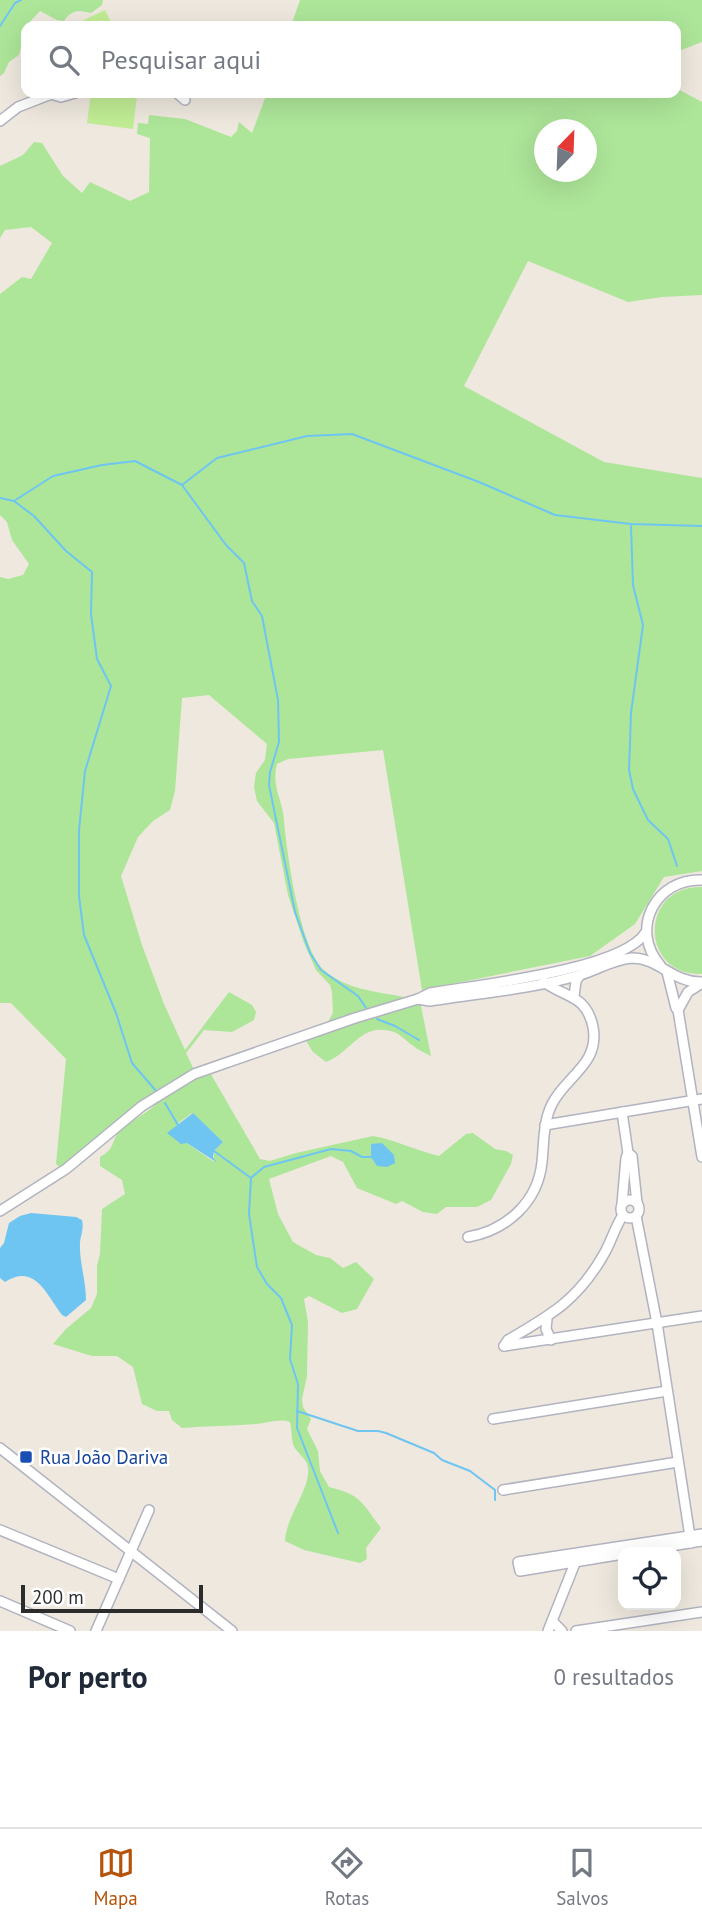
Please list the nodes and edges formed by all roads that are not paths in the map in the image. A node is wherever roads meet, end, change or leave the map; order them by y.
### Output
1 (40, 98) edge
2 (183, 98) edge
3 (185, 100) dead end
4 (0, 121) edge
5 (702, 880) edge
6 (646, 932) junction
7 (664, 969) junction
8 (580, 975) junction
9 (544, 982) junction
10 (702, 982) edge
11 (574, 996) junction
12 (418, 999) junction
13 (678, 1010) junction
14 (697, 1100) edge
15 (622, 1112) junction
16 (545, 1125) junction
17 (628, 1153) junction
18 (702, 1157) edge
19 (637, 1203) junction
20 (622, 1204) junction
21 (0, 1211) edge
22 (623, 1215) junction
23 (636, 1216) junction
24 (468, 1237) dead end
25 (702, 1316) edge
26 (547, 1319) junction
27 (657, 1323) junction
28 (551, 1340) junction
29 (667, 1391) junction
30 (493, 1419) dead end
31 (0, 1448) edge
32 (678, 1462) junction
33 (503, 1490) dead end
34 (149, 1510) dead end
35 (0, 1530) edge
36 (702, 1534) edge
37 (690, 1539) junction
38 (702, 1541) edge
39 (656, 1547) edge
40 (131, 1550) junction
41 (618, 1554) edge
42 (577, 1557) junction
43 (118, 1579) junction
44 (0, 1601) edge
45 (702, 1612) edge
46 (550, 1626) edge
47 (70, 1631) edge
48 (96, 1631) edge
49 (232, 1631) edge
50 (562, 1631) edge
51 (576, 1631) edge

1 - 4 street
2 - 3 street
5 - 6 street
6 - 7 street
6 - 12 street
7 - 8 street
7 - 10 street
7 - 13 street
8 - 9 street
8 - 11 street
9 - 11 street
9 - 12 street
10 - 13 street
11 - 16 street
12 - 21 street
13 - 14 street
14 - 15 street
14 - 18 street
15 - 16 street
15 - 17 street
16 - 24 street
17 - 19 street
17 - 20 street
19 - 20 street
19 - 23 street
20 - 22 street
22 - 23 street
22 - 26 street
23 - 27 street
25 - 27 street
26 - 28 street
26 - 28 street
27 - 28 street
27 - 29 street
29 - 30 street
29 - 32 street
31 - 40 street
32 - 33 street
32 - 37 street
34 - 40 street
35 - 43 street
36 - 37 street
37 - 38 street
37 - 39 street
37 - 42 street
40 - 43 street
40 - 49 street
41 - 42 street
42 - 42 street
42 - 46 street
43 - 48 street
44 - 47 street
45 - 51 street
46 - 50 street

